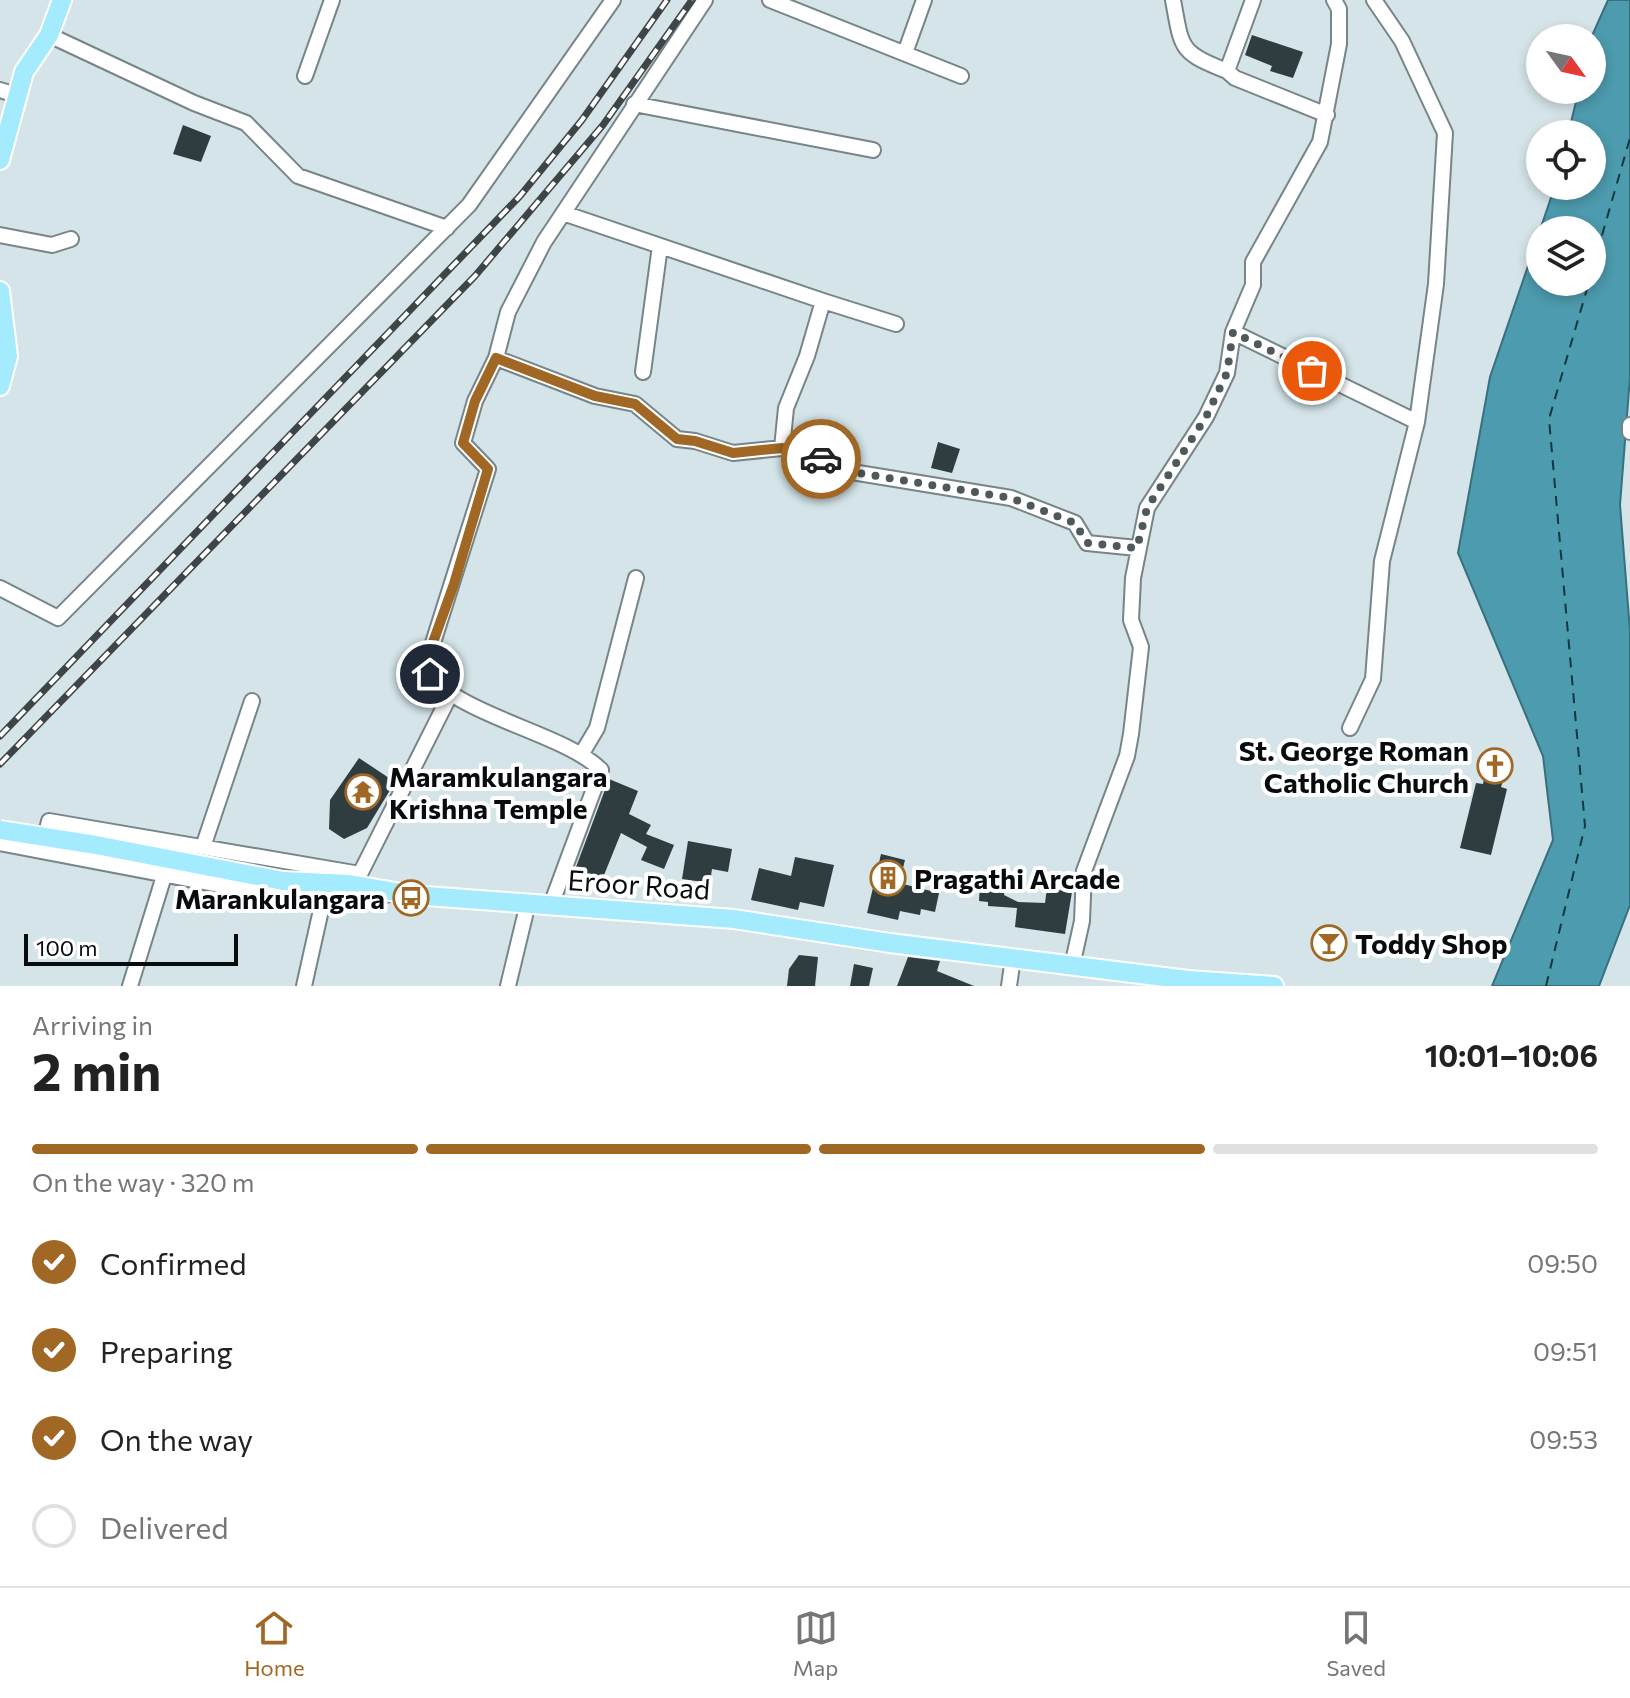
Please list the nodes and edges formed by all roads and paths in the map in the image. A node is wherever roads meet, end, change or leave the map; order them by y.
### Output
1 (62, 0) edge
2 (332, 0) edge
3 (613, 0) edge
4 (705, 0) edge
5 (770, 0) edge
6 (924, 0) edge
7 (1173, 0) edge
8 (1253, 0) edge
9 (1334, 0) edge
10 (1374, 0) edge
11 (49, 35) junction
12 (905, 53) junction
13 (1227, 71) junction
14 (305, 76) dead end
15 (961, 76) dead end
16 (8, 92) edge
17 (634, 104) junction
18 (1327, 115) junction
19 (873, 150) dead end
20 (0, 160) edge
21 (563, 213) junction
22 (447, 228) junction
23 (0, 235) edge
24 (71, 239) dead end
25 (660, 246) junction
26 (0, 291) edge
27 (823, 301) junction
28 (896, 324) dead end
29 (1233, 332) junction
30 (496, 358) junction
31 (643, 372) dead end
32 (0, 386) edge
33 (1417, 422) junction
34 (1630, 425) edge
35 (1630, 432) edge
36 (782, 448) junction
37 (1137, 548) junction
38 (636, 578) dead end
39 (0, 588) edge
40 (451, 693) junction
41 (252, 701) dead end
42 (1350, 728) dead end
43 (581, 755) junction
44 (0, 830) edge
45 (0, 843) edge
46 (203, 847) junction
47 (42, 851) junction
48 (164, 876) junction
49 (401, 893) junction
50 (323, 901) junction
51 (528, 903) junction
52 (551, 905) junction
53 (1013, 958) junction
54 (1072, 966) junction
55 (130, 986) edge
56 (304, 986) edge
57 (508, 986) edge
58 (1009, 986) edge
59 (1272, 986) edge

1 - 11 main road
2 - 14 street
3 - 22 street
4 - 17 street
5 - 12 street
6 - 12 street
7 - 13 street
8 - 13 street
9 - 18 street
10 - 33 street
11 - 16 main road
11 - 22 street
12 - 15 street
13 - 18 street
16 - 20 main road
17 - 19 street
17 - 21 street
18 - 29 street
21 - 25 street
21 - 30 street
22 - 39 street
23 - 24 street
25 - 27 street
25 - 31 street
26 - 32 main road
27 - 28 street
27 - 36 street
29 - 33 street
29 - 37 street
30 - 36 street
30 - 40 street
33 - 42 street
34 - 35 street
36 - 37 street
37 - 54 street
38 - 43 street
40 - 43 street
40 - 46 street
41 - 46 street
43 - 52 street
44 - 49 main road, Eroor Road, bridge
45 - 47 street
46 - 47 street
47 - 48 street
48 - 50 street
48 - 55 street
49 - 50 street
49 - 51 main road, Eroor Road
50 - 56 street
51 - 52 main road, Eroor Road
51 - 57 street
52 - 53 main road, Eroor Road
53 - 54 main road, Eroor Road
53 - 58 street
54 - 59 main road, Eroor Road

